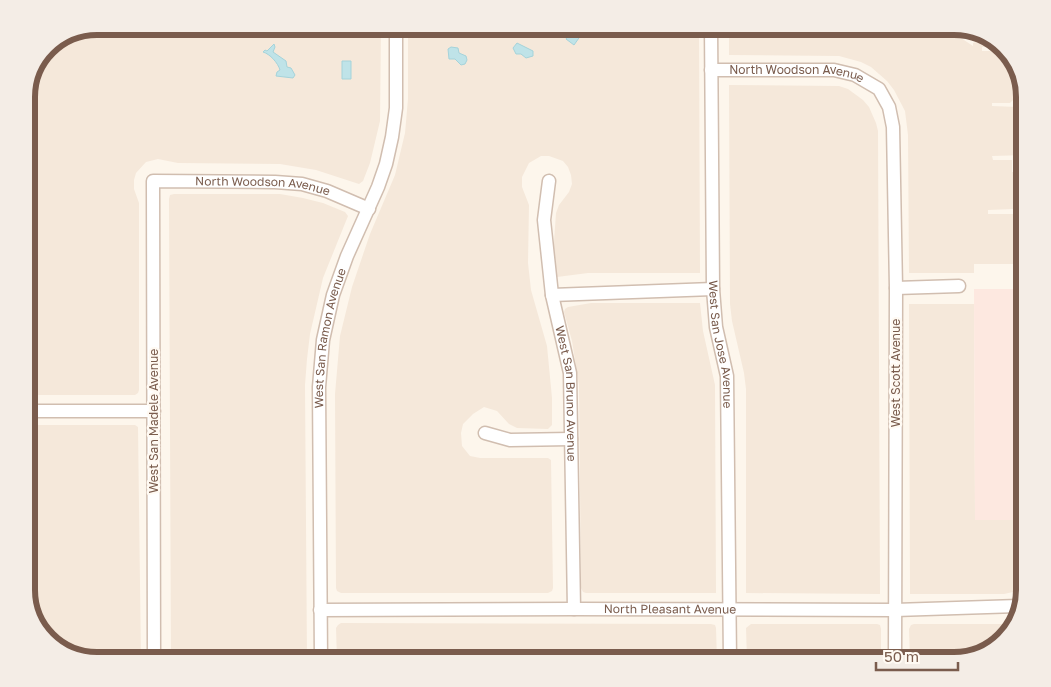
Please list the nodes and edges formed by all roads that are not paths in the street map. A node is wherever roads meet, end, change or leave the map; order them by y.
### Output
1 (396, 35) edge
2 (711, 35) edge
3 (711, 70) junction
4 (879, 89) joint
5 (153, 181) joint
6 (549, 181) dead end
7 (369, 209) junction
8 (959, 286) dead end
9 (896, 288) junction
10 (713, 289) junction
11 (552, 295) junction
12 (154, 411) junction
13 (35, 412) edge
14 (485, 434) dead end
15 (571, 439) junction
16 (1014, 606) edge
17 (574, 609) junction
18 (320, 610) junction
19 (730, 610) junction
20 (895, 610) junction
21 (154, 652) edge
22 (321, 652) edge
23 (730, 652) edge
24 (895, 652) edge

1 - 7 street, West San Ramon Avenue
2 - 3 street, West San Jose Avenue
3 - 4 street, North Woodson Avenue
3 - 10 street, West San Jose Avenue
4 - 9 street, West Scott Avenue
5 - 7 street, North Woodson Avenue
5 - 12 street, West San Madele Avenue
6 - 11 street, West San Bruno Avenue
7 - 18 street, West San Ramon Avenue
8 - 9 street
9 - 20 street, West Scott Avenue
10 - 11 street
10 - 19 street, West San Jose Avenue
11 - 15 street, West San Bruno Avenue
12 - 13 street
12 - 21 street, West San Madele Avenue
14 - 15 street
15 - 17 street, West San Bruno Avenue
16 - 20 street, North Pleasant Avenue
17 - 18 street, North Pleasant Avenue
17 - 19 street, North Pleasant Avenue
18 - 22 street, West San Ramon Avenue
19 - 20 street, North Pleasant Avenue
19 - 23 street, West San Jose Avenue
20 - 24 street, West Scott Avenue

